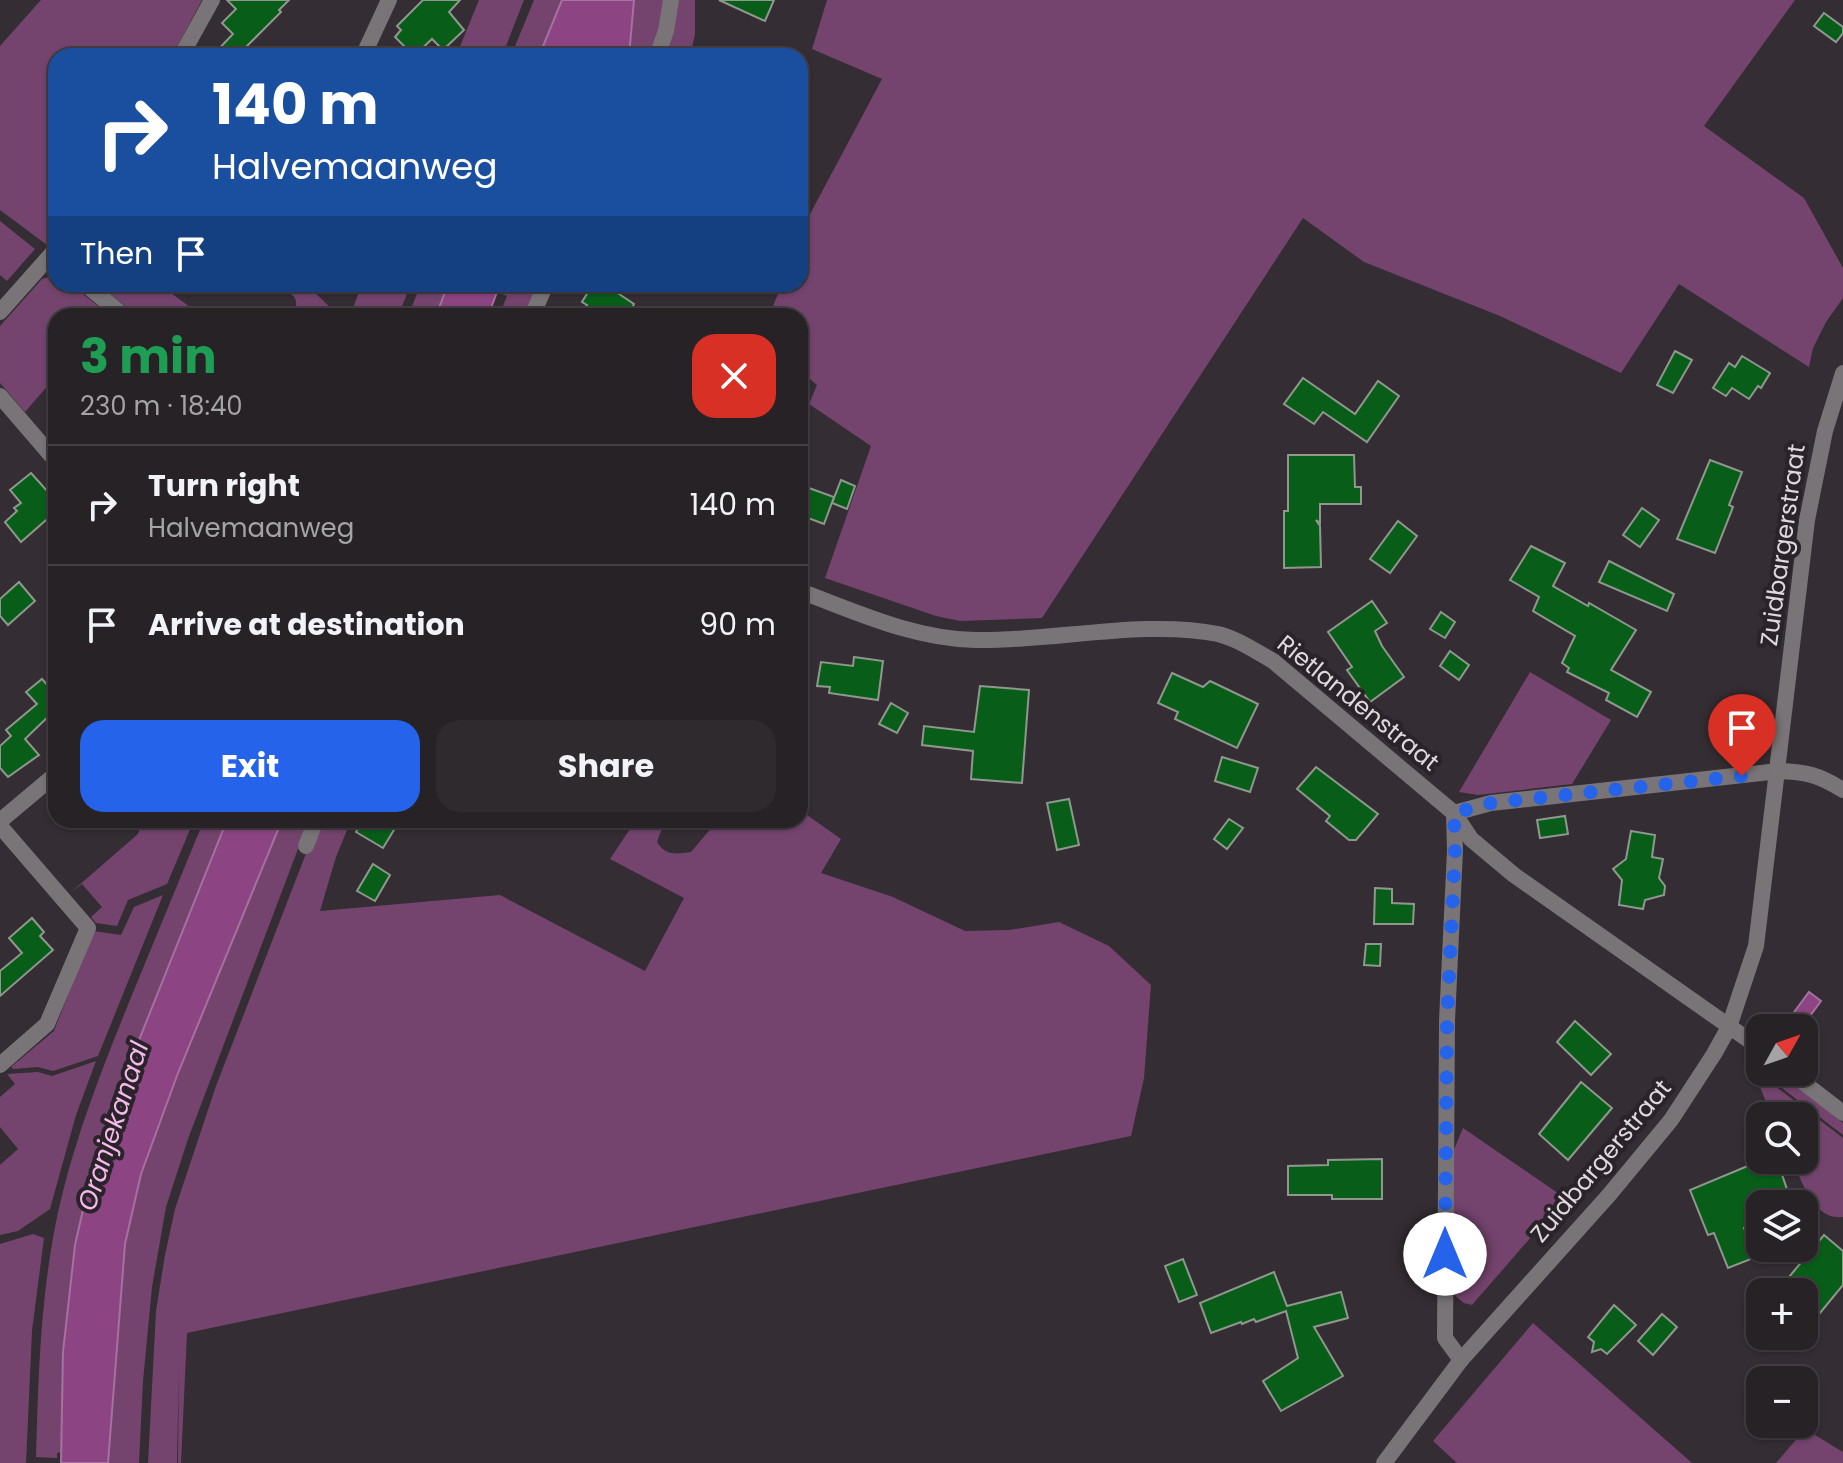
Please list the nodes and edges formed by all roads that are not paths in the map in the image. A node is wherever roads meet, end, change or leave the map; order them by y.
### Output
1 (212, 0) edge
2 (389, 0) edge
3 (671, 0) edge
4 (185, 48) edge
5 (367, 48) edge
6 (660, 48) edge
7 (48, 261) edge
8 (95, 292) edge
9 (114, 308) edge
10 (0, 312) edge
11 (1843, 373) edge
12 (0, 396) edge
13 (48, 452) edge
14 (808, 594) edge
15 (1779, 771) junction
16 (48, 781) edge
17 (1843, 790) edge
18 (1454, 813) junction
19 (0, 824) edge
20 (313, 828) edge
21 (306, 846) dead end
22 (1729, 1027) junction
23 (1746, 1039) edge
24 (0, 1065) edge
25 (1809, 1086) edge
26 (1842, 1110) edge
27 (1461, 1360) junction
28 (1384, 1463) edge

1 - 4 street
2 - 5 street
3 - 6 street
7 - 10 street
8 - 9 street
11 - 15 street, Zuidbargerstraat
12 - 13 street
14 - 18 street, Rietlandenstraat
15 - 17 street
15 - 18 street
15 - 22 street, Zuidbargerstraat
16 - 19 street
18 - 22 street, Rietlandenstraat
18 - 27 street
19 - 24 street
20 - 21 street
22 - 23 street, Rietlandenstraat
22 - 27 street, Zuidbargerstraat
25 - 26 street
27 - 28 street, Zuidbargerstraat

